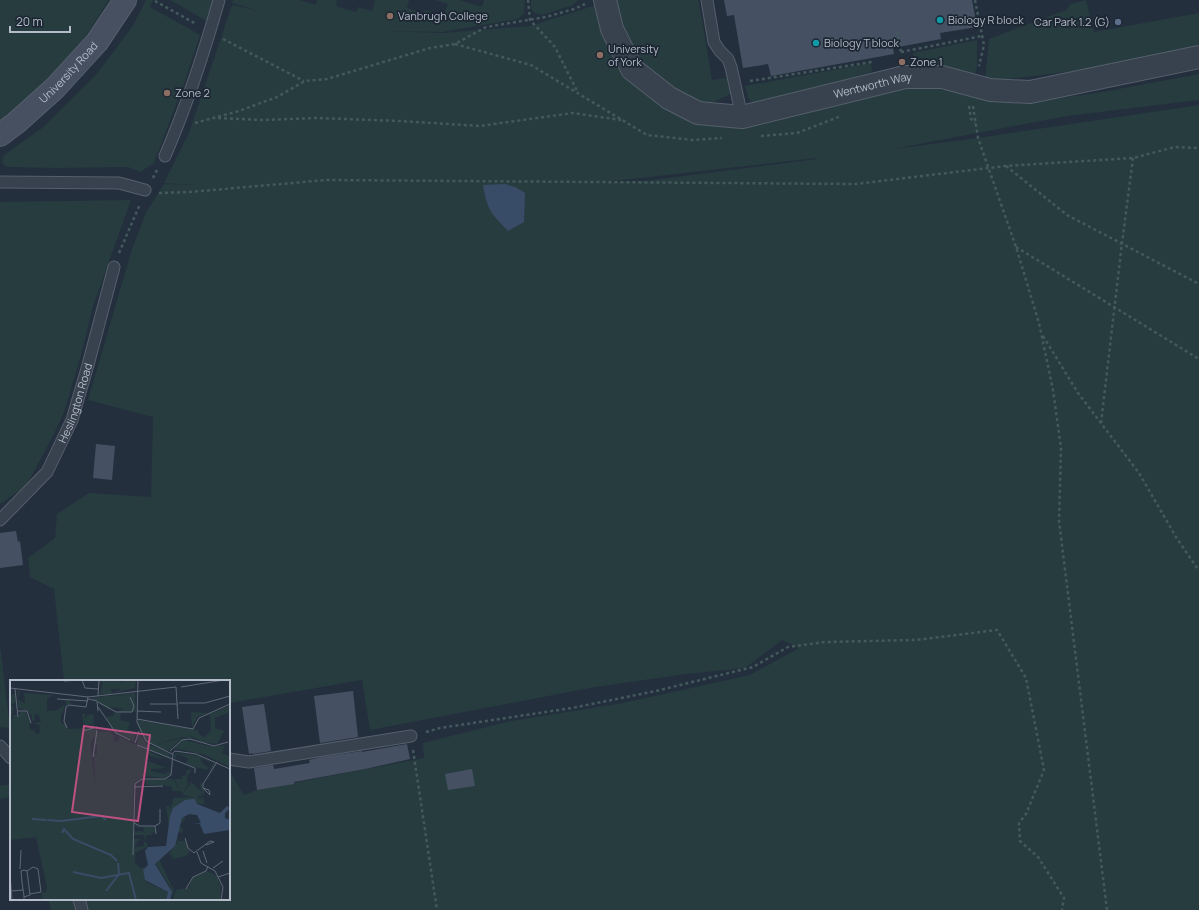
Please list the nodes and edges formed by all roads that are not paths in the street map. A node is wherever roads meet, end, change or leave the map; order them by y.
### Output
1 (125, 0) edge
2 (219, 0) edge
3 (707, 0) edge
4 (596, 2) edge
5 (1199, 57) edge
6 (742, 117) junction
7 (0, 135) edge
8 (165, 156) road end
9 (0, 182) edge
10 (145, 190) road end
11 (114, 267) dead end
12 (0, 520) edge
13 (412, 736) road end
14 (0, 746) edge
15 (10, 757) edge
16 (230, 759) edge
17 (79, 900) edge
18 (82, 910) edge

1 - 7 street, University Road
2 - 8 lane
3 - 6 lane
4 - 6 street, Wentworth Way
5 - 6 street, Wentworth Way
9 - 10 lane
11 - 12 lane, Heslington Road
13 - 16 lane
14 - 15 lane
17 - 18 lane

